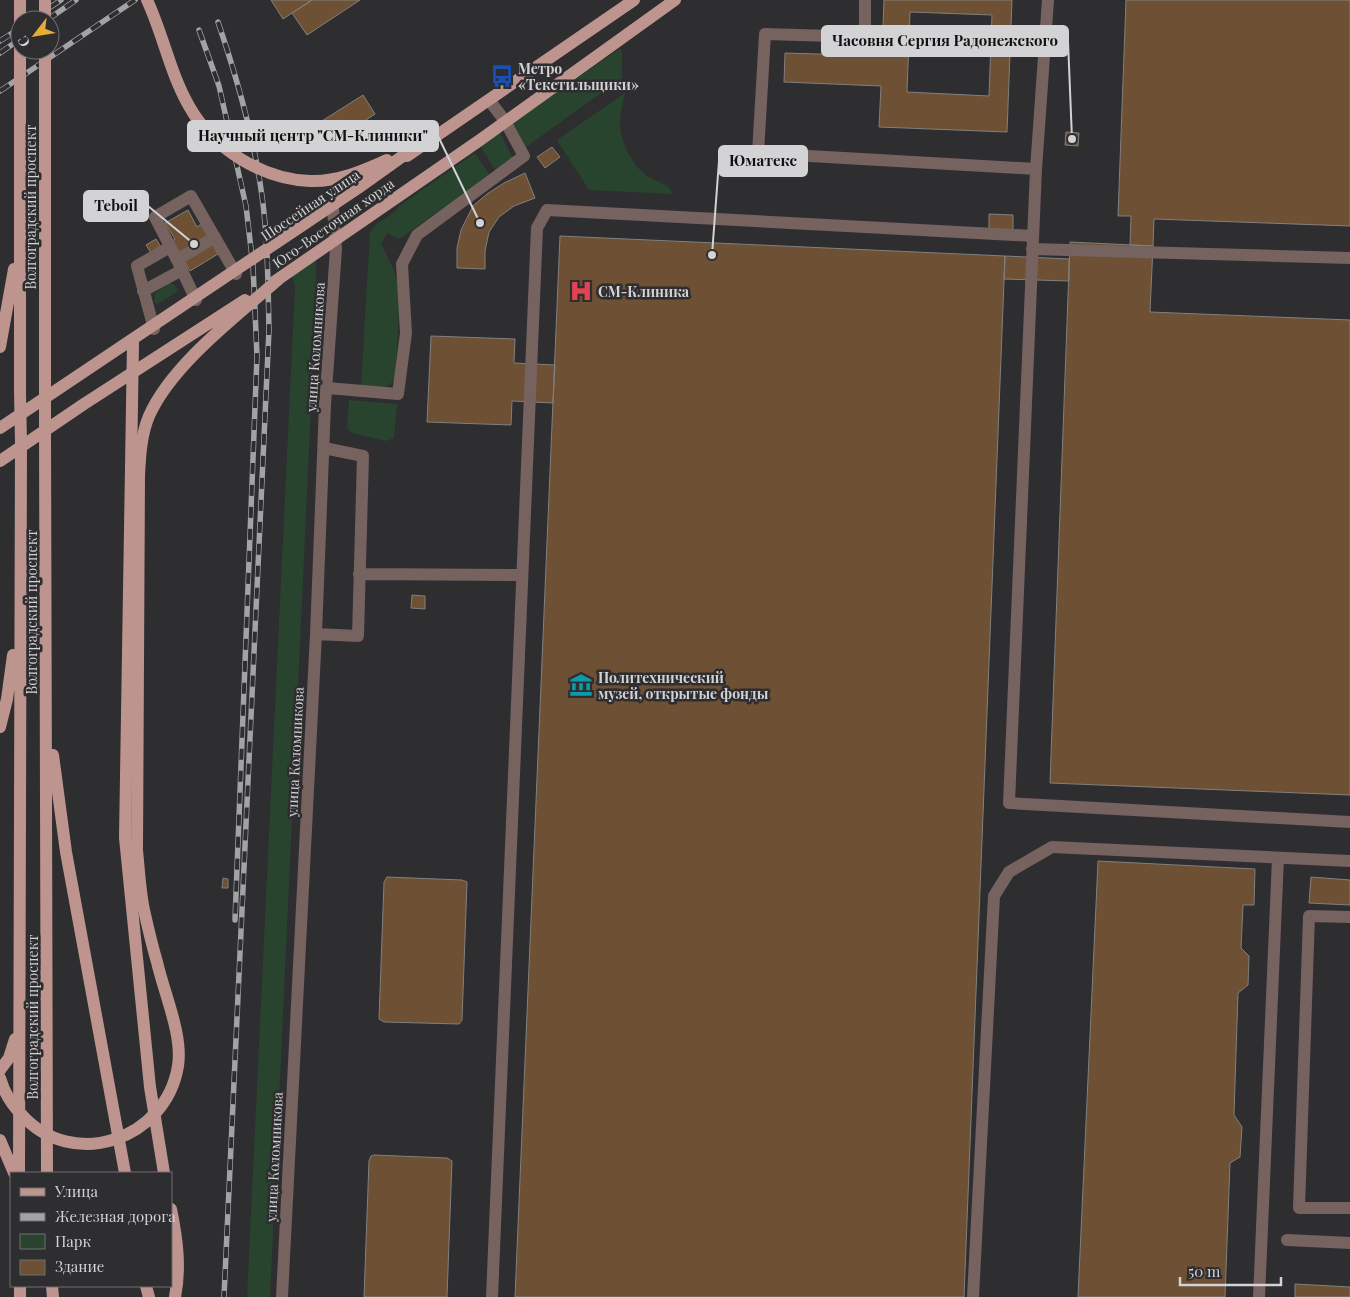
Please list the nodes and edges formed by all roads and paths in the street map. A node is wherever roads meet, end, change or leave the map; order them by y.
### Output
1 (20, 0) edge
2 (147, 0) edge
3 (622, 0) edge
4 (634, 0) edge
5 (675, 0) edge
6 (865, 0) edge
7 (1048, 0) edge
8 (45, 60) edge
9 (489, 100) junction
10 (414, 148) junction
11 (1036, 169) junction
12 (333, 209) junction
13 (20, 227) junction
14 (1033, 236) junction
15 (215, 237) junction
16 (170, 247) junction
17 (1032, 250) junction
18 (1350, 258) edge
19 (179, 265) junction
20 (240, 271) junction
21 (280, 278) junction
22 (143, 291) junction
23 (196, 300) junction
24 (154, 329) junction
25 (133, 343) junction
26 (0, 347) edge
27 (327, 388) junction
28 (0, 429) edge
29 (324, 448) junction
30 (0, 461) edge
31 (359, 574) junction
32 (522, 576) junction
33 (20, 605) junction
34 (316, 634) junction
35 (46, 701) junction
36 (0, 727) edge
37 (1350, 822) edge
38 (1278, 858) junction
39 (1350, 861) edge
40 (1350, 917) edge
41 (19, 1027) junction
42 (0, 1070) edge
43 (0, 1078) edge
44 (0, 1140) edge
45 (14, 1172) edge
46 (19, 1172) edge
47 (47, 1172) edge
48 (125, 1172) edge
49 (164, 1172) edge
50 (1350, 1208) edge
51 (172, 1215) edge
52 (1287, 1240) dead end
53 (1350, 1243) edge
54 (175, 1297) edge
55 (282, 1297) edge
56 (492, 1297) edge
57 (973, 1297) edge
58 (1259, 1297) edge

1 - 13 main road, Волгоградский проспект, bridge
2 - 10 main road, bridge
3 - 10 main road, Юго-Восточная хорда
4 - 9 main road, Шоссейная улица
5 - 21 main road, Юго-Восточная хорда, bridge
6 - 11 street
7 - 11 street
8 - 35 main road, Волгоградский проспект, bridge
9 - 12 main road, Шоссейная улица
9 - 27 street
10 - 28 main road, Юго-Восточная хорда, bridge
11 - 14 street
12 - 20 main road, Шоссейная улица, bridge
12 - 27 street, улица Коломникова
13 - 26 main road
13 - 33 main road, Волгоградский проспект, bridge
14 - 17 street
14 - 32 street
15 - 16 street
15 - 19 street
15 - 20 street
16 - 19 street
16 - 22 street
17 - 18 street
17 - 37 street
19 - 22 street
19 - 23 street
20 - 23 main road, Шоссейная улица
21 - 30 main road, Юго-Восточная хорда, bridge
21 - 43 main road, bridge
22 - 24 street
23 - 24 main road, Шоссейная улица
24 - 25 main road, Шоссейная улица
25 - 28 main road, Шоссейная улица
25 - 49 main road
27 - 29 street, улица Коломникова
29 - 31 street
29 - 34 street, улица Коломникова
31 - 32 street
31 - 34 street
32 - 56 street
33 - 36 main road
33 - 41 main road, Волгоградский проспект
34 - 55 street, улица Коломникова
35 - 47 main road, Волгоградский проспект
35 - 48 main road
38 - 39 street
38 - 57 street
38 - 58 street
40 - 50 street
41 - 42 main road
41 - 46 main road, Волгоградский проспект
44 - 45 main road
51 - 54 main road
52 - 53 street

